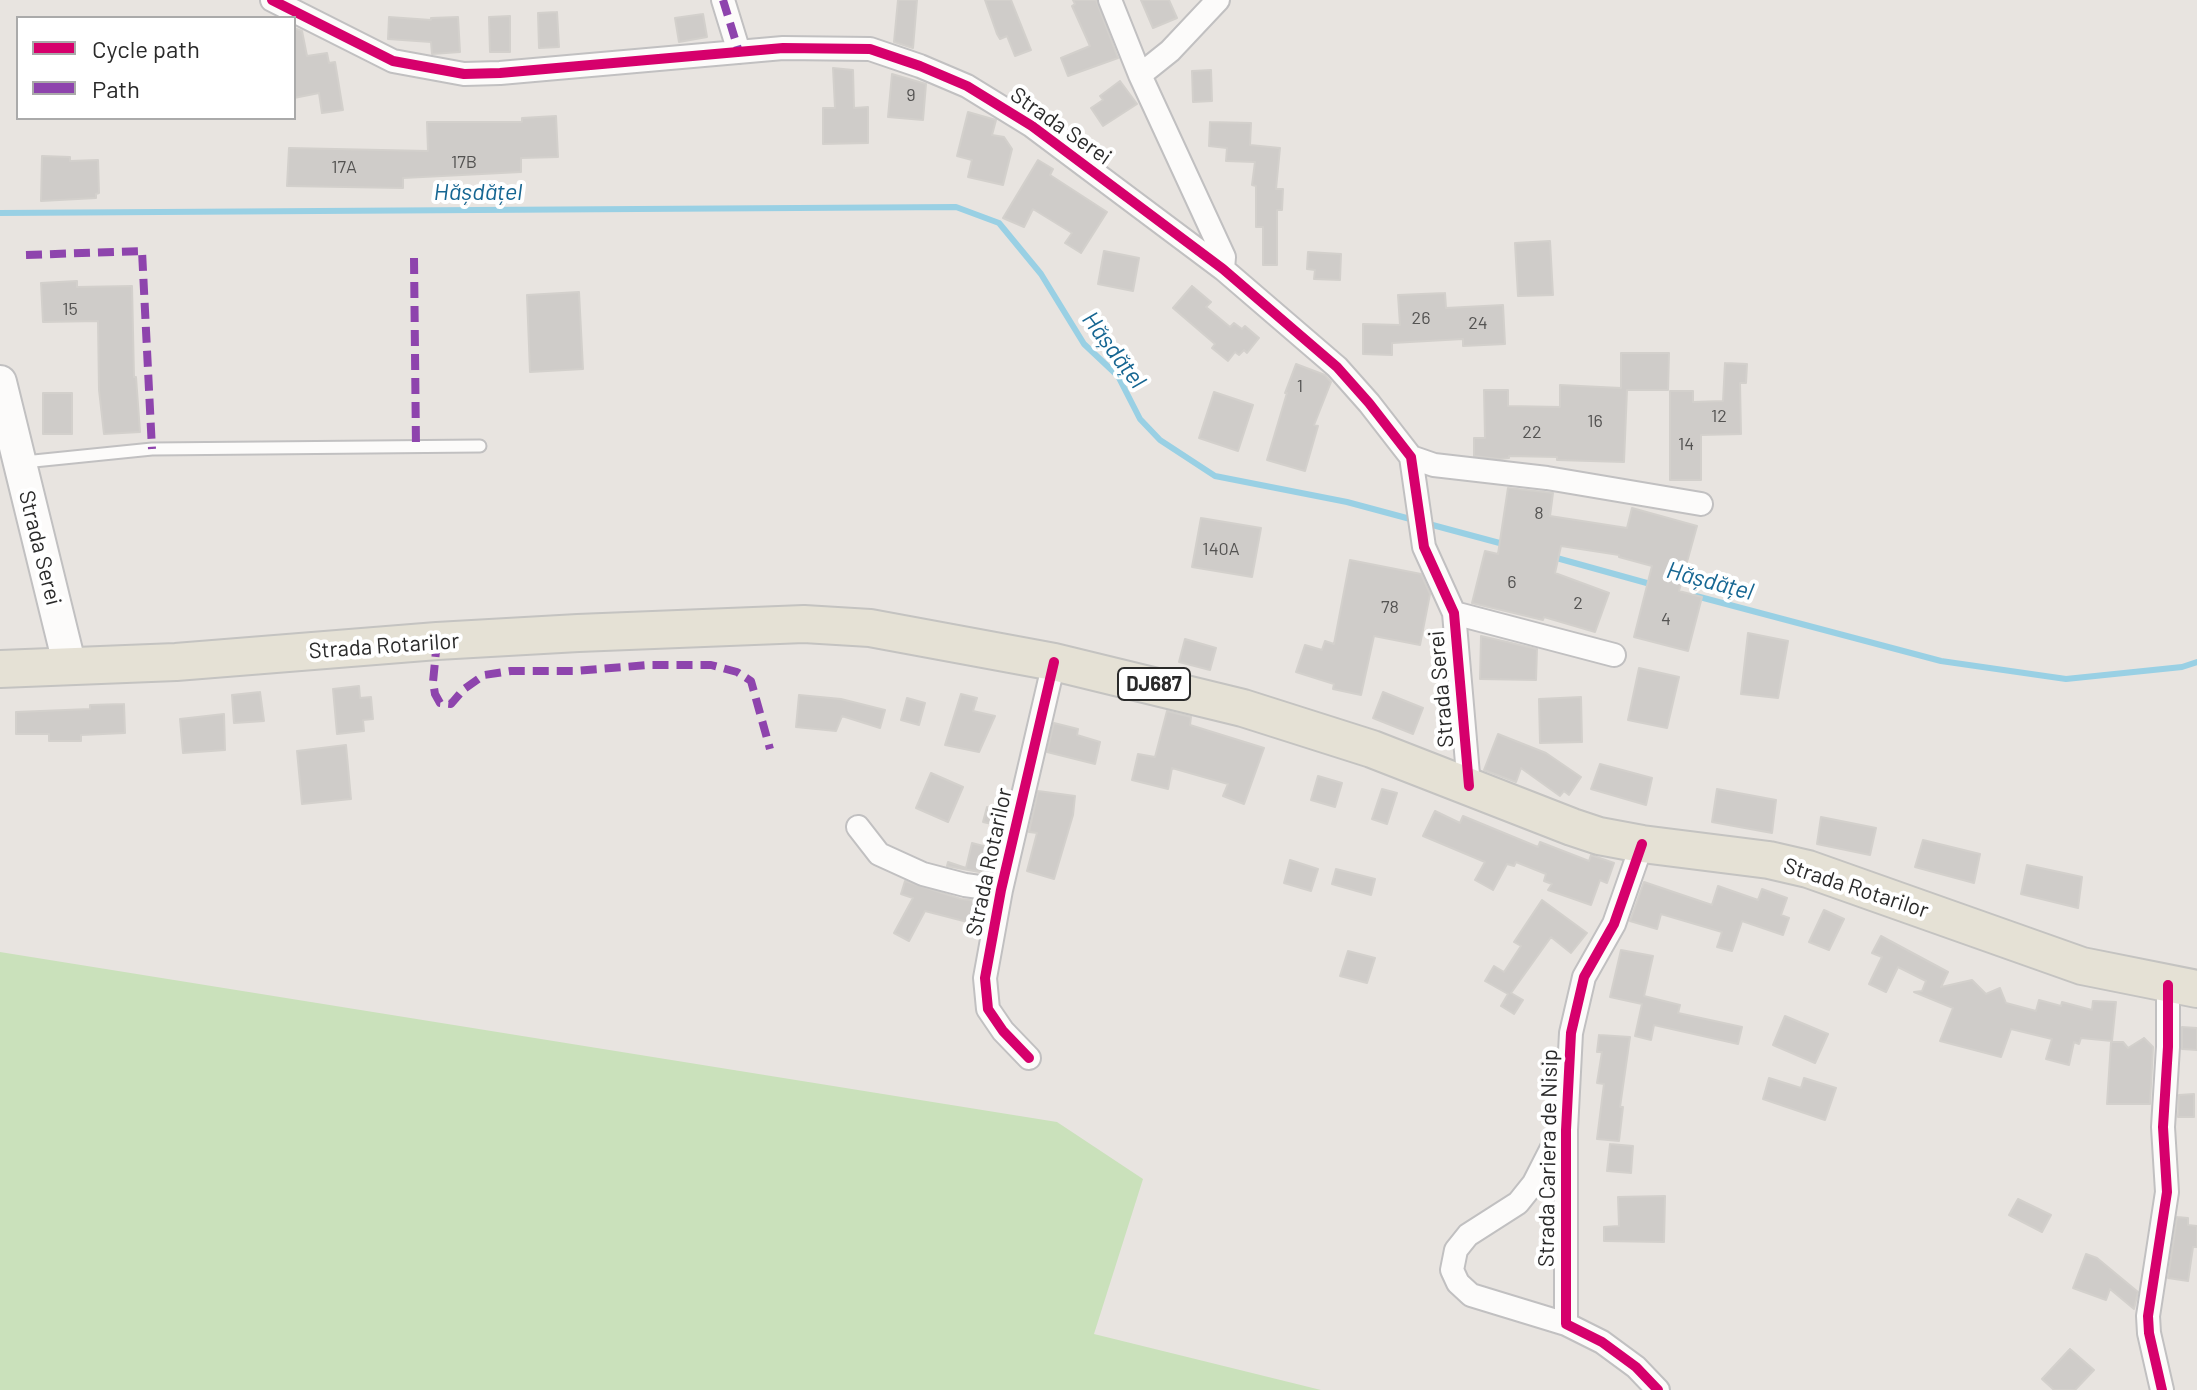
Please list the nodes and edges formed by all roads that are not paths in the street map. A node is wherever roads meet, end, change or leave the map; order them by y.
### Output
1 (272, 0) edge
2 (723, 0) edge
3 (1110, 0) edge
4 (1218, 0) edge
5 (739, 52) junction
6 (1140, 75) junction
7 (1208, 221) junction
8 (1177, 237) junction
9 (1223, 269) junction
10 (0, 382) edge
11 (480, 446) dead end
12 (1411, 457) junction
13 (19, 462) junction
14 (1701, 504) dead end
15 (1454, 613) junction
16 (1614, 655) dead end
17 (1054, 662) junction
18 (70, 667) junction
19 (0, 669) edge
20 (1469, 786) junction
21 (858, 827) dead end
22 (1642, 844) junction
23 (1001, 890) junction
24 (2182, 987) edge
25 (1029, 1058) dead end
26 (1566, 1130) junction
27 (1566, 1324) junction
28 (1658, 1390) edge
29 (2162, 1390) edge

1 - 5 street, Strada Serei
2 - 5 street
3 - 6 street
4 - 6 street
5 - 8 street, Strada Serei
6 - 7 street
7 - 8 street
7 - 9 street
8 - 9 street, Strada Serei
9 - 12 street, Strada Serei
10 - 13 main road, Strada Serei
11 - 13 lane
12 - 14 street
12 - 15 street, Strada Serei
13 - 18 main road, Strada Serei
15 - 16 street, Strada Serei
15 - 20 street, Strada Serei
17 - 18 main road, Strada Rotarilor / DJ687
17 - 20 main road, Strada Rotarilor / DJ687
17 - 23 street, Strada Rotarilor
18 - 19 main road, Strada Rotarilor / DJ687
20 - 22 main road, Strada Rotarilor / DJ687
21 - 23 street, Strada Rotarilor
22 - 24 main road, Strada Rotarilor / DJ687
22 - 26 street, Strada Cariera de Nisip
23 - 25 street, Strada Rotarilor
24 - 29 street
26 - 27 street, Strada Cariera de Nisip
26 - 27 street, Strada Cariera de Nisip
27 - 28 street, Strada Cariera de Nisip

